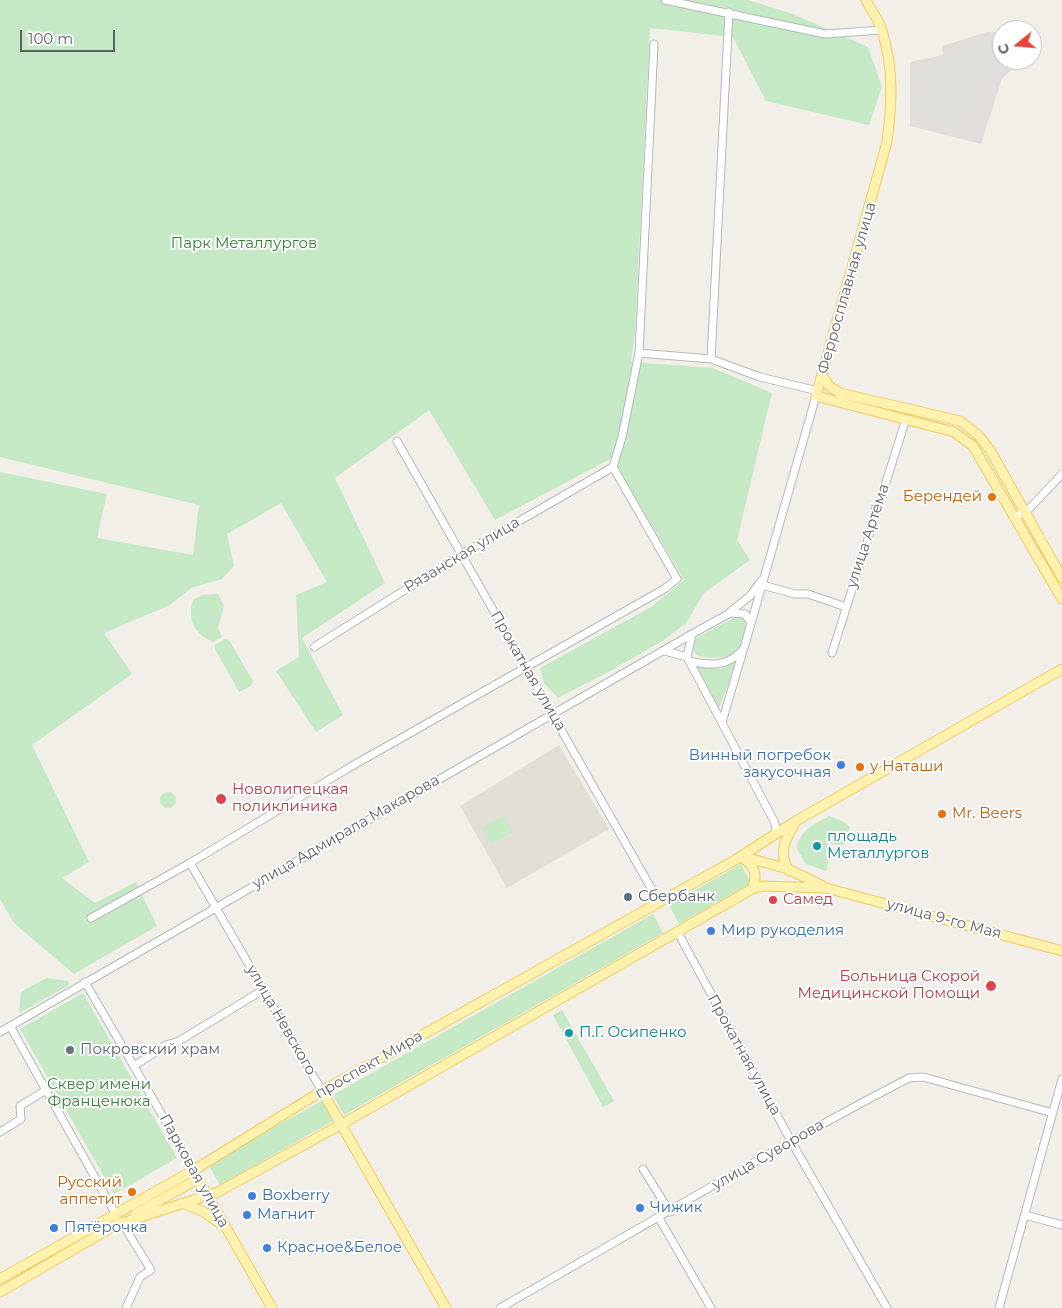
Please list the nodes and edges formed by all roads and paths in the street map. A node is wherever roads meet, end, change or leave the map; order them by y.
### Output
1 (665, 0) edge
2 (866, 0) edge
3 (728, 12) junction
4 (882, 30) junction
5 (654, 44) dead end
6 (639, 353) junction
7 (711, 359) junction
8 (822, 375) junction
9 (817, 394) junction
10 (906, 419) junction
11 (397, 441) dead end
12 (613, 466) junction
13 (1062, 474) edge
14 (1024, 512) junction
15 (1015, 517) junction
16 (462, 554) junction
17 (765, 575) junction
18 (1062, 578) edge
19 (762, 585) junction
20 (1062, 600) edge
21 (846, 607) junction
22 (730, 613) junction
23 (751, 623) junction
24 (692, 634) junction
25 (314, 647) dead end
26 (744, 648) junction
27 (664, 651) junction
28 (832, 653) dead end
29 (688, 659) junction
30 (527, 668) junction
31 (1062, 669) edge
32 (553, 713) junction
33 (722, 722) junction
34 (796, 821) junction
35 (776, 834) junction
36 (741, 856) junction
37 (783, 856) junction
38 (190, 863) junction
39 (788, 869) junction
40 (803, 886) junction
41 (826, 888) junction
42 (752, 889) junction
43 (659, 902) junction
44 (215, 907) junction
45 (91, 918) dead end
46 (677, 931) junction
47 (1062, 951) edge
48 (86, 982) junction
49 (263, 990) junction
50 (10, 1026) junction
51 (0, 1032) edge
52 (134, 1066) junction
53 (1062, 1079) edge
54 (46, 1090) junction
55 (322, 1091) junction
56 (1053, 1113) junction
57 (342, 1124) junction
58 (0, 1132) edge
59 (791, 1140) junction
60 (644, 1169) dead end
61 (196, 1174) junction
62 (207, 1195) junction
63 (182, 1203) junction
64 (670, 1212) junction
65 (115, 1213) junction
66 (1025, 1215) junction
67 (659, 1218) junction
68 (119, 1224) junction
69 (1062, 1225) edge
70 (225, 1227) junction
71 (0, 1280) edge
72 (0, 1292) edge
73 (126, 1308) edge
74 (272, 1308) edge
75 (446, 1308) edge
76 (500, 1308) edge
77 (712, 1308) edge
78 (887, 1308) edge
79 (999, 1308) edge

1 - 3 street
2 - 4 main road, Ферросплавная улица
3 - 4 street
3 - 7 street
4 - 8 main road, Ферросплавная улица
5 - 6 street
6 - 7 street
6 - 12 street
7 - 9 street
8 - 9 main road, Ферросплавная улица
8 - 14 main road
9 - 10 main road
9 - 17 street, Ферросплавная улица
10 - 15 main road
10 - 21 street, улица Артёма
11 - 16 street, Прокатная улица
12 - 16 street, Рязанская улица
12 - 30 street
13 - 14 street
14 - 15 street
14 - 18 main road
15 - 20 main road
16 - 25 street, Рязанская улица
16 - 30 street, Прокатная улица
17 - 19 street, Ферросплавная улица
17 - 22 street
19 - 21 street
19 - 23 street, Ферросплавная улица
21 - 28 street, улица Артёма
22 - 23 street
22 - 24 street, улица Адмирала Макарова
23 - 26 street, Ферросплавная улица
24 - 27 street, улица Адмирала Макарова
24 - 29 street
26 - 29 street
26 - 33 street
27 - 29 street
27 - 32 street, улица Адмирала Макарова
29 - 33 street
30 - 32 street, Прокатная улица
30 - 38 street
31 - 34 main road
32 - 43 street, Прокатная улица
32 - 44 street, улица Адмирала Макарова
33 - 35 street
34 - 35 main road, проспект Мира
34 - 37 main road
35 - 36 main road, проспект Мира
35 - 37 main road
36 - 39 main road
36 - 42 main road
36 - 43 main road, проспект Мира
37 - 39 main road
38 - 44 street, улица Невского
38 - 45 street
39 - 40 main road
39 - 41 main road
40 - 41 main road, проспект Мира
40 - 42 main road, проспект Мира
41 - 47 main road, улица 9-го Мая
42 - 46 main road, проспект Мира
43 - 55 main road, проспект Мира
44 - 48 street, улица Адмирала Макарова
44 - 49 street, улица Невского
46 - 57 main road, проспект Мира
46 - 59 street, Прокатная улица
48 - 50 street, улица Адмирала Макарова
48 - 52 street, Парковая улица
49 - 52 street
49 - 55 street, улица Невского
50 - 51 street, улица Адмирала Макарова
50 - 54 street
52 - 61 street, Парковая улица
53 - 56 street
54 - 58 street
54 - 65 street
55 - 57 main road, улица Невского
55 - 61 main road, проспект Мира
56 - 59 street, улица Суворова
56 - 66 street
57 - 62 main road, проспект Мира
57 - 75 main road, улица Невского
59 - 64 street, улица Суворова
59 - 78 street, Прокатная улица
60 - 64 street
61 - 62 main road, Парковая улица
61 - 65 main road, проспект Мира
61 - 68 main road, проспект Мира
62 - 63 main road, проспект Мира
62 - 70 main road, Парковая улица
63 - 68 main road, проспект Мира
63 - 70 main road
64 - 67 street, улица Суворова
65 - 71 main road, проспект Мира
66 - 69 street
66 - 79 street
67 - 76 street, улица Суворова
67 - 77 street
68 - 72 main road, проспект Мира
68 - 73 street
70 - 74 main road, Парковая улица

